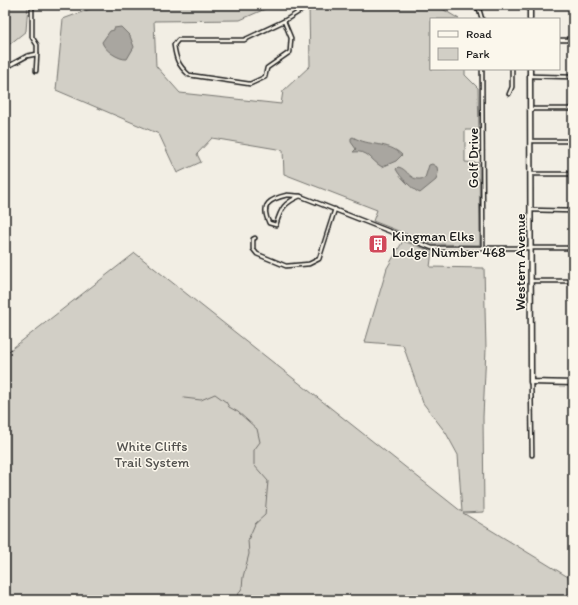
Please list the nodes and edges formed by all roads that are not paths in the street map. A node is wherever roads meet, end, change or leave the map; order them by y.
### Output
1 (32, 5) edge
2 (304, 5) edge
3 (472, 5) edge
4 (484, 5) edge
5 (530, 5) edge
6 (479, 9) junction
7 (482, 18) edge
8 (530, 18) edge
9 (284, 21) junction
10 (560, 40) edge
11 (573, 40) edge
12 (37, 54) junction
13 (5, 68) edge
14 (482, 70) edge
15 (512, 70) edge
16 (530, 70) edge
17 (36, 71) dead end
18 (530, 76) junction
19 (573, 77) edge
20 (509, 94) dead end
21 (530, 109) junction
22 (573, 109) edge
23 (530, 141) junction
24 (573, 141) edge
25 (530, 174) junction
26 (573, 174) edge
27 (300, 196) junction
28 (335, 209) junction
29 (531, 210) junction
30 (573, 211) edge
31 (255, 238) dead end
32 (483, 248) junction
33 (531, 248) junction
34 (573, 248) edge
35 (531, 281) junction
36 (573, 281) edge
37 (531, 382) junction
38 (573, 383) edge
39 (532, 455) dead end

1 - 12 street
2 - 9 street
3 - 6 street
4 - 6 street
5 - 8 street
6 - 7 street
9 - 9 street
10 - 11 street
12 - 13 street
12 - 17 street
14 - 32 street, Golf Drive
15 - 20 street
16 - 18 street, Western Avenue
18 - 19 street
18 - 21 street, Western Avenue
21 - 22 street
21 - 23 street, Western Avenue
23 - 24 street
23 - 25 street, Western Avenue
25 - 26 street
25 - 29 street, Western Avenue
27 - 27 street
27 - 28 street
28 - 31 street
28 - 32 street
29 - 30 street
29 - 33 street, Western Avenue
32 - 33 street
33 - 34 street
33 - 35 street, Western Avenue
35 - 36 street
35 - 37 street, Western Avenue
37 - 38 street
37 - 39 street, Western Avenue

